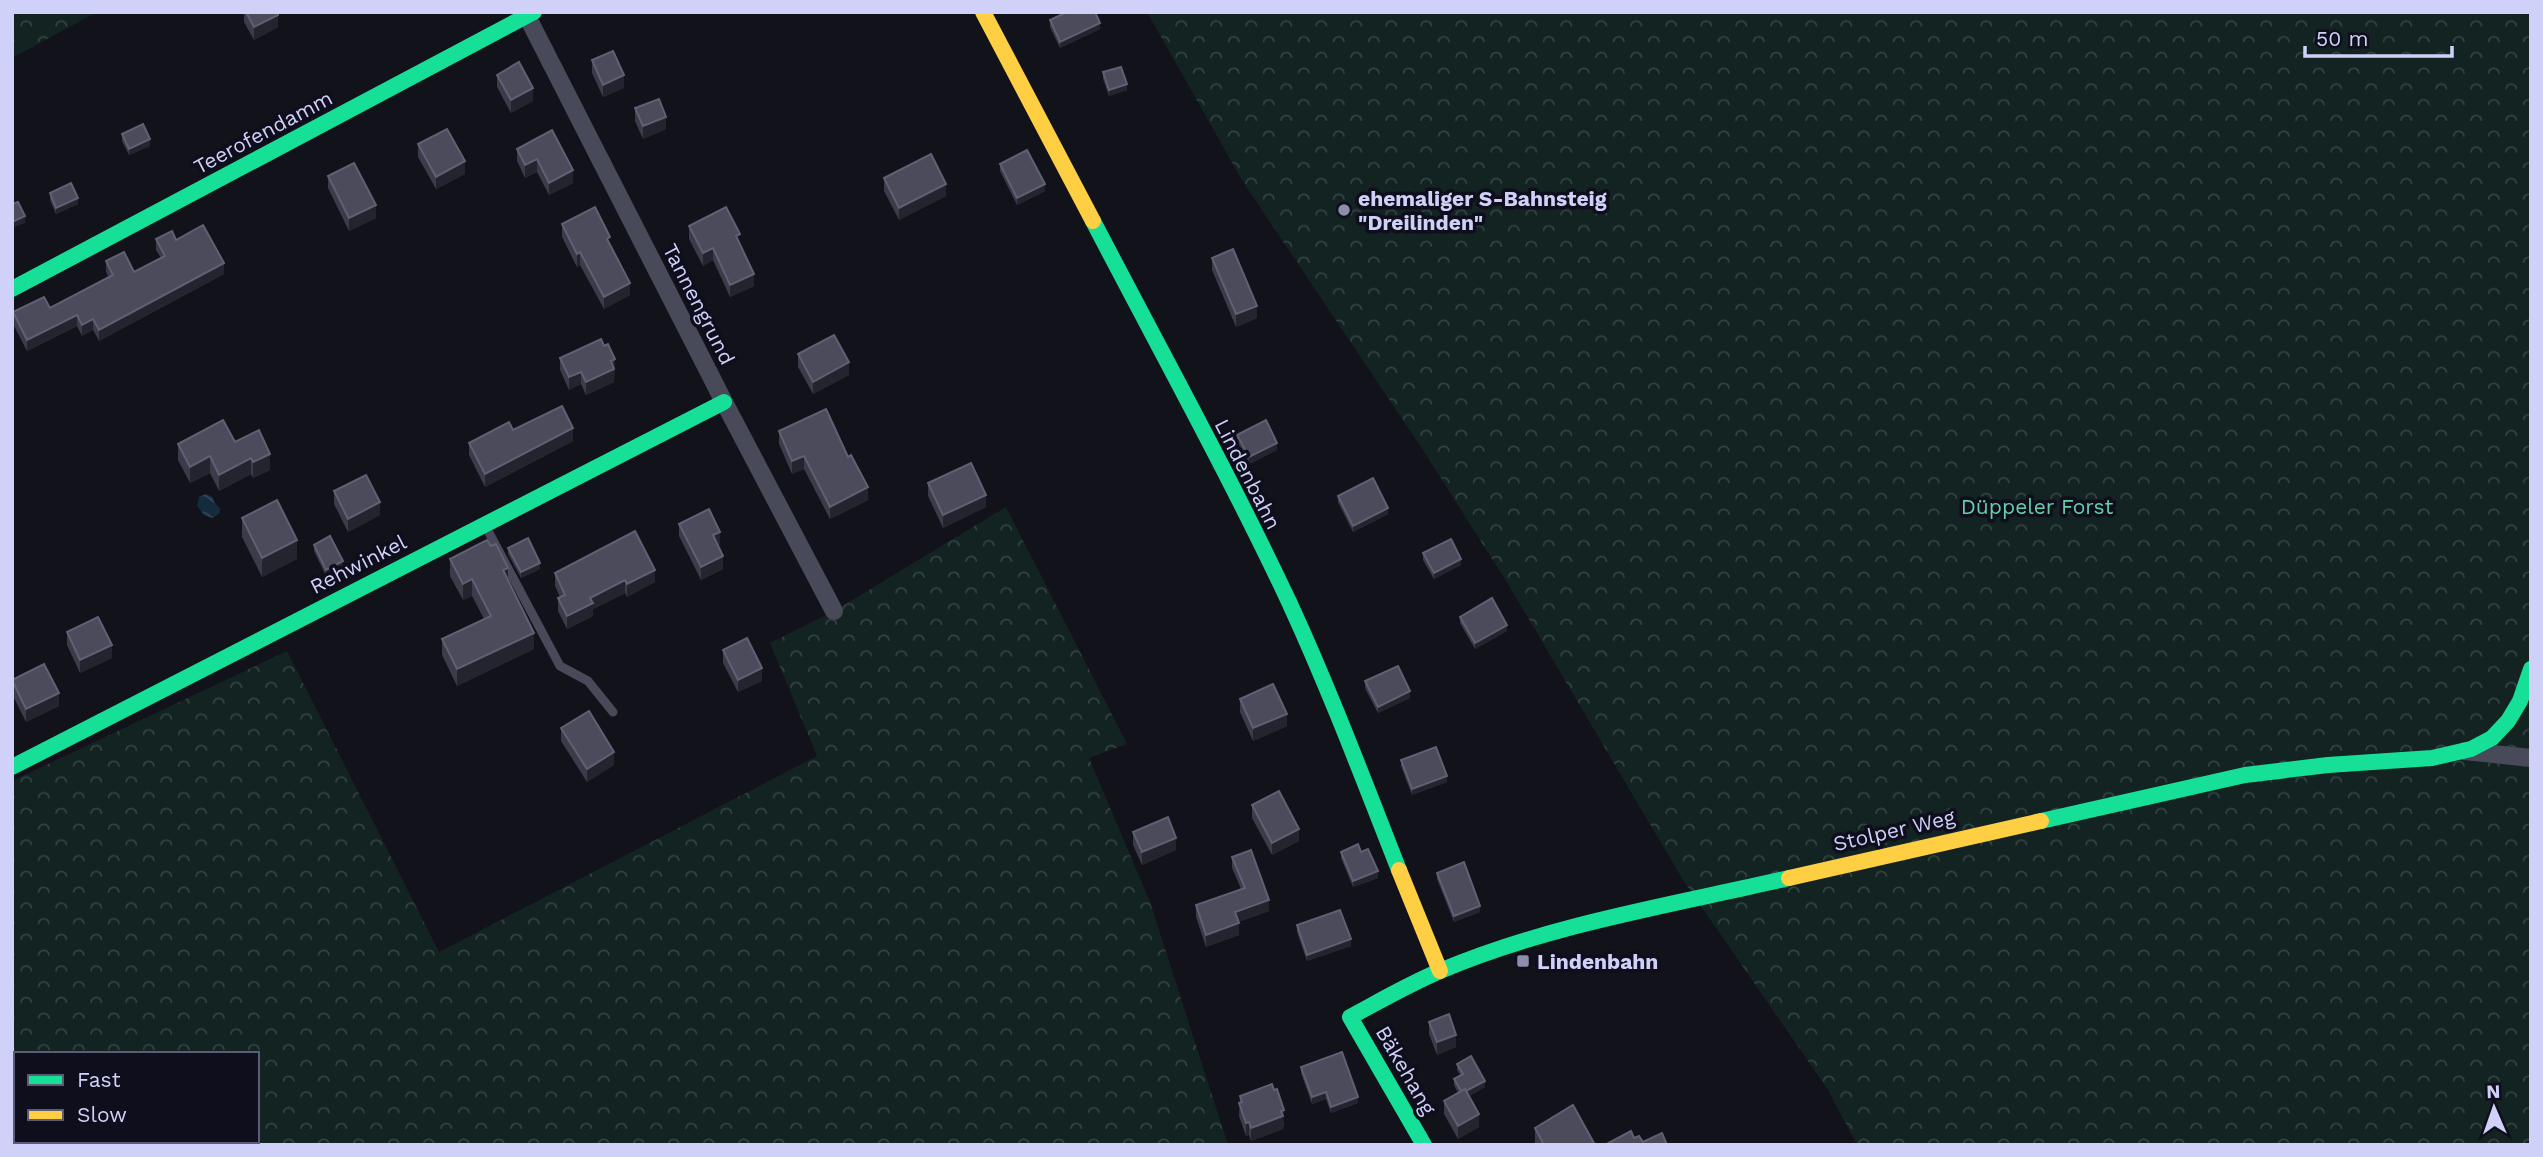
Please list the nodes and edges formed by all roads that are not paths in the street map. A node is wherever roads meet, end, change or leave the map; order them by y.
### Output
1 (983, 12) edge
2 (531, 14) edge
3 (12, 289) edge
4 (724, 402) junction
5 (484, 523) junction
6 (834, 611) dead end
7 (2531, 669) edge
8 (613, 712) dead end
9 (2463, 751) junction
10 (2531, 758) edge
11 (12, 767) edge
12 (1440, 971) junction
13 (1350, 1017) joint
14 (1424, 1145) edge

1 - 12 street, Lindenbahn
2 - 3 street, Teerofendamm
2 - 4 street, Tannengrund
4 - 5 street, Rehwinkel
4 - 6 street, Tannengrund
5 - 8 lane
5 - 11 street, Rehwinkel
7 - 9 street, Stolper Weg
9 - 10 street, Stolper Weg
9 - 12 street, Stolper Weg
12 - 13 street, Stolper Weg
13 - 14 street, Bäkehang

